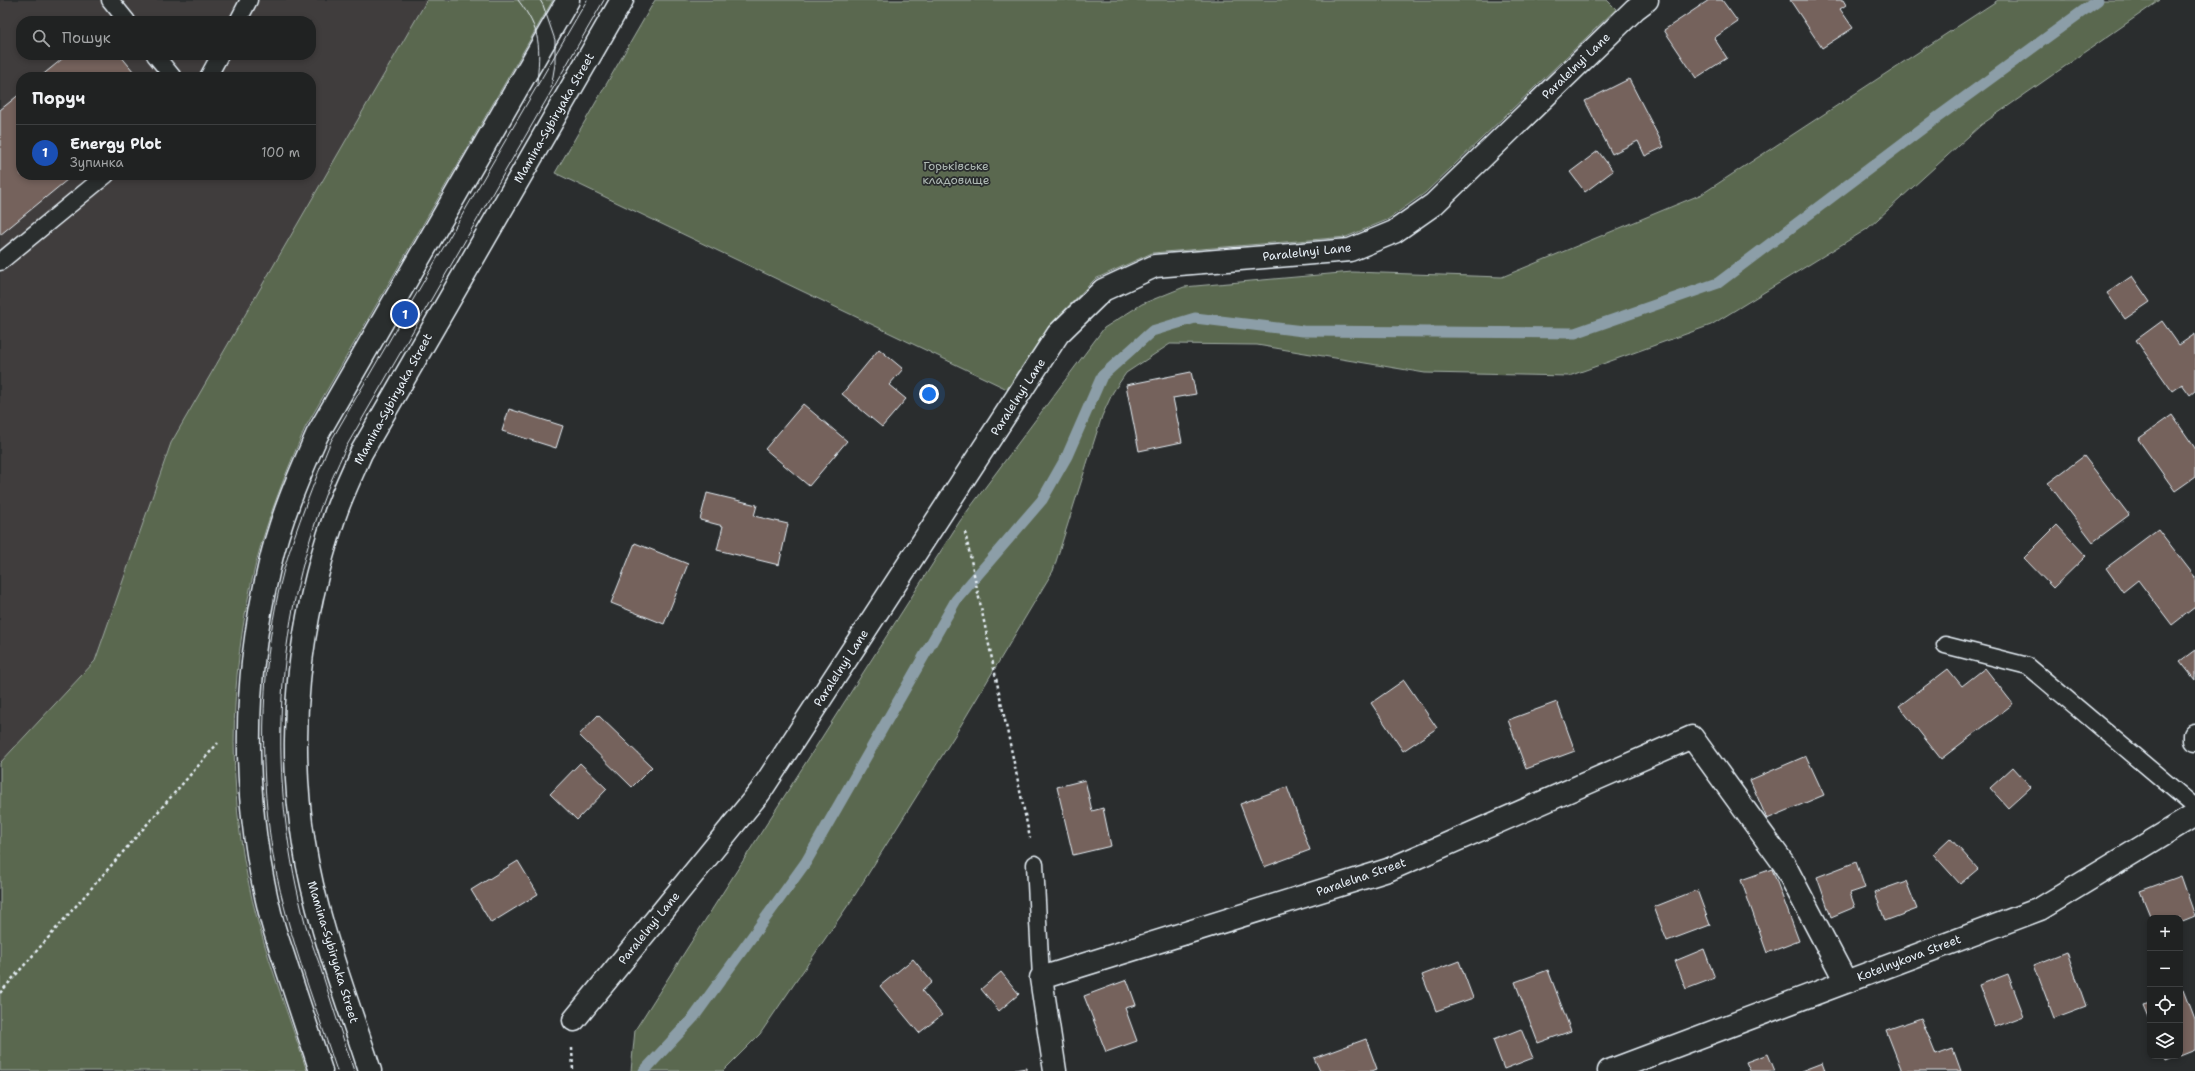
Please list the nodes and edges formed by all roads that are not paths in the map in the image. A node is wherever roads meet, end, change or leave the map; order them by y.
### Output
1 (110, 0) edge
2 (249, 0) edge
3 (568, 0) edge
4 (617, 2) edge
5 (1636, 3) edge
6 (123, 16) edge
7 (241, 16) edge
8 (159, 60) edge
9 (217, 60) edge
10 (169, 72) edge
11 (211, 72) edge
12 (100, 180) edge
13 (0, 262) edge
14 (1945, 645) dead end
15 (2195, 734) edge
16 (2195, 740) edge
17 (2195, 807) edge
18 (2195, 815) edge
19 (1036, 864) road end
20 (1041, 978) junction
21 (1846, 982) junction
22 (574, 1020) dead end
23 (321, 1071) edge
24 (370, 1071) edge
25 (1055, 1071) edge
26 (1608, 1071) edge

1 - 6 lane
2 - 7 lane
3 - 23 street
4 - 24 street, Mamina-Sybiryaka Street
5 - 22 street, Paralelnyi Lane
8 - 10 lane
9 - 11 lane
12 - 13 lane
14 - 17 lane
15 - 16 street
18 - 21 street, Kotelnykova Street
19 - 20 lane
20 - 21 street, Paralelna Street
20 - 25 street
21 - 26 street, Kotelnykova Street

